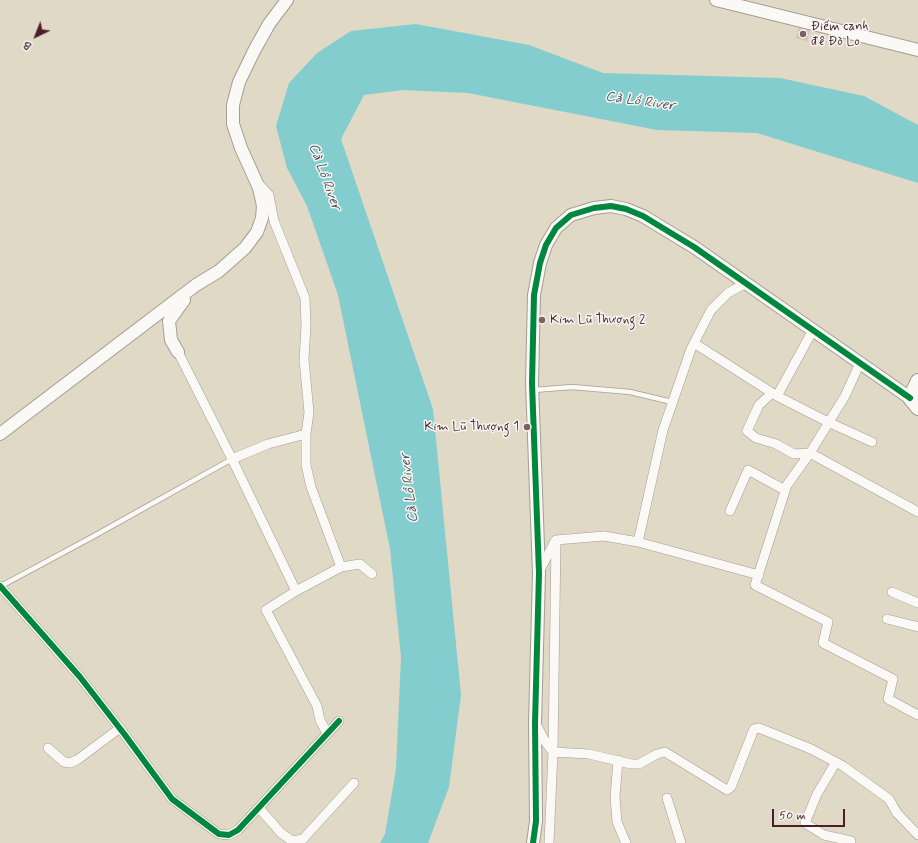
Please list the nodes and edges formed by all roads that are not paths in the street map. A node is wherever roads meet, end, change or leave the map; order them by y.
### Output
1 (286, 0) edge
2 (716, 0) edge
3 (918, 50) edge
4 (256, 180) junction
5 (746, 283) junction
6 (196, 285) junction
7 (813, 330) junction
8 (694, 343) junction
9 (178, 352) joint
10 (860, 364) junction
11 (918, 381) edge
12 (532, 390) junction
13 (775, 394) junction
14 (672, 402) junction
15 (914, 403) edge
16 (828, 422) junction
17 (0, 434) edge
18 (306, 434) junction
19 (872, 442) dead end
20 (810, 453) junction
21 (232, 459) junction
22 (785, 490) junction
23 (730, 511) dead end
24 (918, 512) edge
25 (556, 540) junction
26 (638, 542) junction
27 (341, 567) junction
28 (539, 573) junction
29 (372, 574) dead end
30 (759, 575) junction
31 (0, 586) edge
32 (296, 591) junction
33 (892, 592) dead end
34 (918, 603) edge
35 (887, 619) dead end
36 (918, 627) edge
37 (918, 715) edge
38 (338, 721) dead end
39 (535, 723) junction
40 (120, 728) junction
41 (327, 733) junction
42 (48, 748) dead end
43 (553, 752) junction
44 (618, 760) junction
45 (836, 762) junction
46 (354, 783) dead end
47 (667, 798) dead end
48 (259, 808) junction
49 (918, 835) edge
50 (851, 841) dead end
51 (533, 843) edge
52 (549, 843) edge
53 (626, 843) edge
54 (681, 843) edge

1 - 4 street
2 - 3 street
4 - 6 street
4 - 18 street
5 - 7 street
5 - 8 street
5 - 12 street
6 - 9 street
6 - 17 street
7 - 10 street
7 - 13 street
8 - 13 street
8 - 14 street
9 - 21 street
10 - 15 street
10 - 16 street
11 - 15 main road
12 - 14 lane
12 - 28 street
13 - 16 street
13 - 20 street
14 - 26 street
16 - 19 street
16 - 20 street
18 - 21 street
18 - 27 street
20 - 22 street
20 - 24 street
21 - 31 lane
21 - 32 street
22 - 23 street
22 - 30 street
25 - 26 street
25 - 28 street
25 - 43 street
26 - 30 street
27 - 29 street
27 - 32 street
28 - 39 street
30 - 37 street
31 - 40 street
32 - 41 street
33 - 34 street
35 - 36 street
38 - 41 street
39 - 43 street
39 - 51 street
40 - 42 street
40 - 48 street
41 - 48 street
43 - 44 street
43 - 52 street
44 - 45 street
44 - 53 street
45 - 49 street
45 - 50 street
46 - 48 street
47 - 54 street

